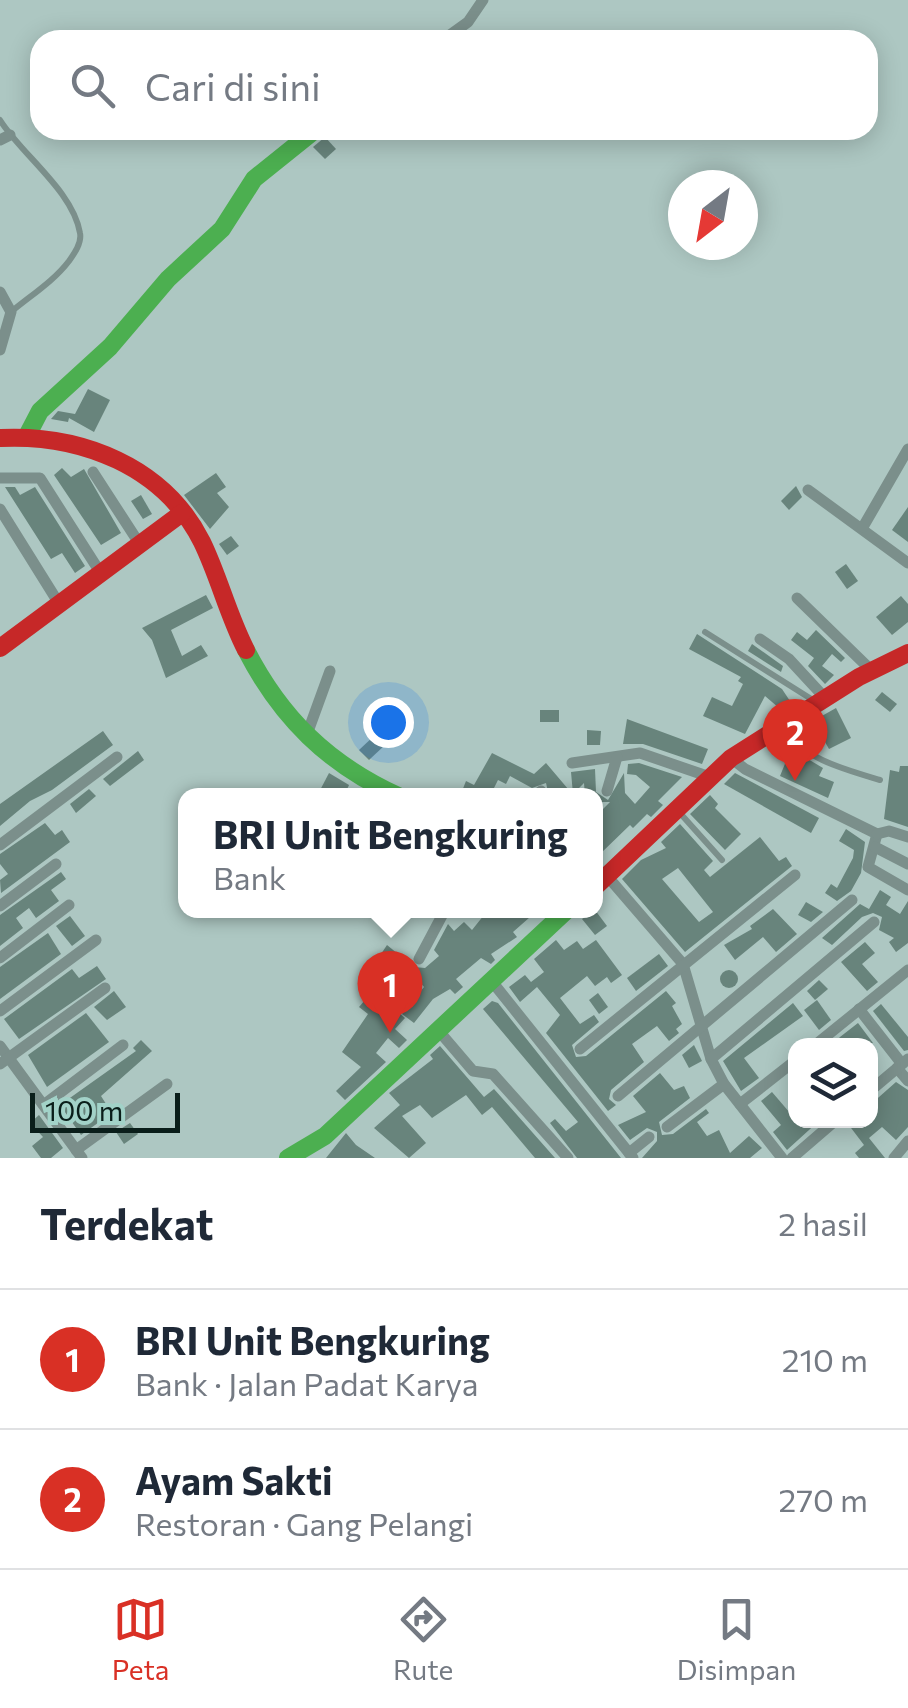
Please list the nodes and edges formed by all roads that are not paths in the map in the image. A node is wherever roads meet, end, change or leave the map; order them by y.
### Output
1 (483, 0) edge
2 (457, 30) edge
3 (0, 120) edge
4 (5, 138) edge
5 (303, 140) edge
6 (0, 292) edge
7 (11, 312) junction
8 (0, 350) edge
9 (28, 434) junction
10 (0, 438) edge
11 (908, 450) edge
12 (904, 470) edge
13 (93, 472) dead end
14 (0, 478) edge
15 (808, 490) dead end
16 (0, 509) edge
17 (182, 513) junction
18 (863, 527) junction
19 (139, 543) junction
20 (908, 563) edge
21 (100, 572) junction
22 (797, 598) dead end
23 (58, 602) junction
24 (705, 632) dead end
25 (760, 639) dead end
26 (0, 648) edge
27 (908, 653) edge
28 (330, 670) dead end
29 (872, 671) junction
30 (821, 701) junction
31 (778, 727) junction
32 (306, 737) junction
33 (617, 757) junction
34 (116, 758) dead end
35 (731, 758) junction
36 (572, 764) dead end
37 (710, 777) junction
38 (880, 780) dead end
39 (379, 788) edge
40 (607, 791) dead end
41 (678, 811) junction
42 (908, 837) edge
43 (876, 840) junction
44 (0, 845) edge
45 (722, 860) dead end
46 (56, 864) dead end
47 (908, 864) edge
48 (795, 875) dead end
49 (603, 878) edge
50 (603, 886) edge
51 (908, 890) edge
52 (852, 900) dead end
53 (70, 905) dead end
54 (0, 906) edge
55 (442, 918) edge
56 (558, 918) edge
57 (874, 922) dead end
58 (96, 940) dead end
59 (0, 958) edge
60 (419, 959) dead end
61 (683, 964) junction
62 (908, 970) edge
63 (490, 979) junction
64 (105, 988) dead end
65 (859, 1010) junction
66 (0, 1012) edge
67 (702, 1027) junction
68 (438, 1030) junction
69 (824, 1038) edge
70 (122, 1045) dead end
71 (0, 1046) edge
72 (580, 1049) dead end
73 (711, 1059) junction
74 (4, 1061) edge
75 (902, 1064) edge
76 (788, 1066) edge
77 (908, 1081) edge
78 (167, 1084) dead end
79 (724, 1084) junction
80 (878, 1084) edge
81 (618, 1096) dead end
82 (45, 1104) junction
83 (740, 1104) junction
84 (666, 1128) dead end
85 (827, 1128) edge
86 (650, 1137) dead end
87 (908, 1141) edge
88 (79, 1154) edge
89 (631, 1156) edge
90 (288, 1158) edge
91 (568, 1158) edge
92 (782, 1158) edge
93 (792, 1158) edge
94 (894, 1158) edge

1 - 2 street
3 - 4 lane
4 - 7 lane
5 - 9 street
6 - 7 street
7 - 8 street
9 - 10 street
9 - 17 street
11 - 12 street
12 - 18 street
13 - 19 street
14 - 21 street
15 - 18 street
16 - 23 street
17 - 19 street
17 - 32 street
18 - 20 street
19 - 21 street
21 - 23 street
22 - 29 street
23 - 26 street
24 - 30 lane
25 - 30 street
27 - 29 street
28 - 32 street
29 - 30 street
30 - 31 street
31 - 35 street
31 - 38 lane
32 - 39 street
33 - 36 street
33 - 37 street
33 - 40 street
34 - 44 street
35 - 37 street
35 - 43 street
37 - 41 street
41 - 45 lane
41 - 49 street
42 - 43 street
43 - 47 street
43 - 51 street
46 - 54 street
48 - 61 street
50 - 61 street
52 - 67 street
53 - 59 street
55 - 60 street
56 - 63 street
57 - 73 street
58 - 66 street
61 - 67 street
61 - 72 street
62 - 65 street
63 - 68 street
63 - 89 street
64 - 74 street
65 - 69 street
65 - 75 street
67 - 73 street
67 - 81 street
68 - 90 street
68 - 91 street
70 - 82 street
71 - 74 street
73 - 79 street
74 - 82 street
75 - 77 street
75 - 80 street
76 - 83 street
78 - 88 street
79 - 83 street
79 - 84 street
82 - 88 street
83 - 92 street
85 - 93 street
86 - 89 street
87 - 94 street

